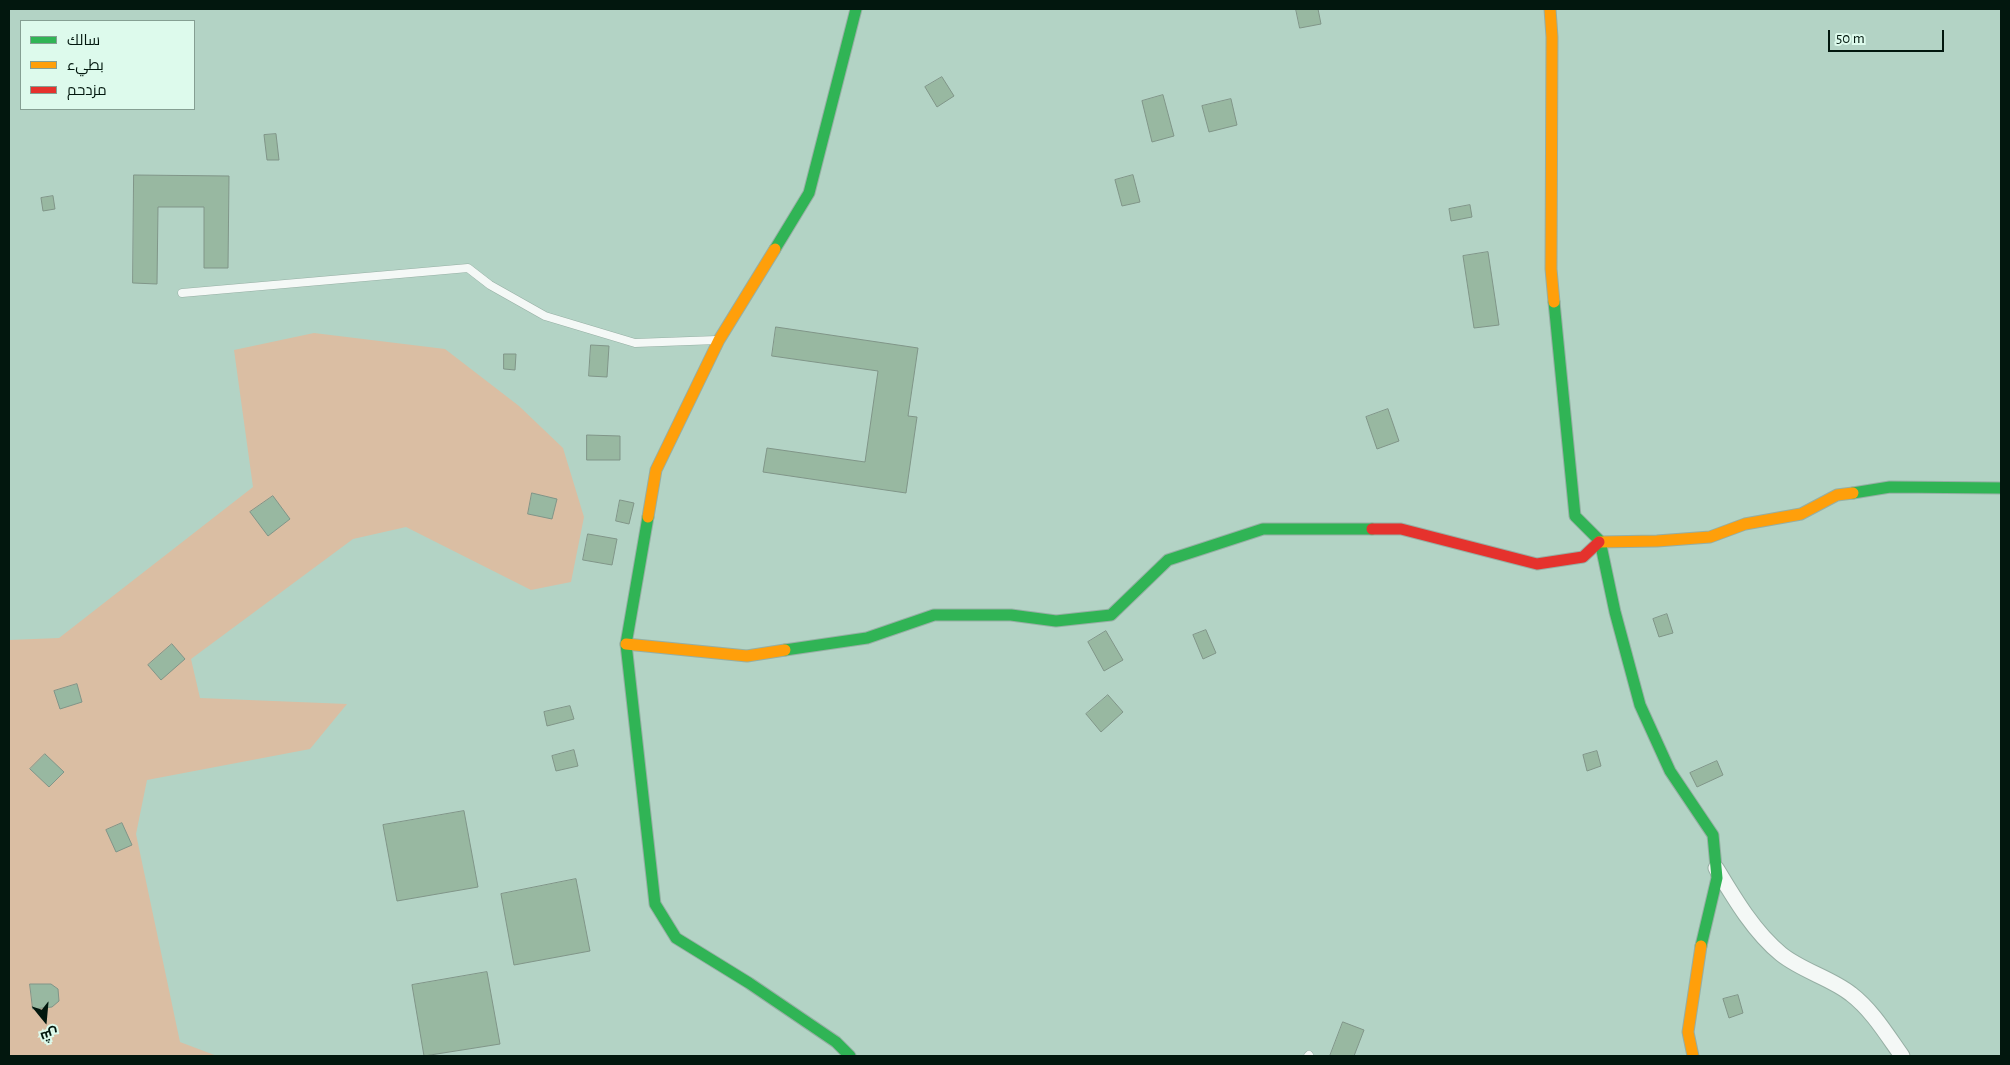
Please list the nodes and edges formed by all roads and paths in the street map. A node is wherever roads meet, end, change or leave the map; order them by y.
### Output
1 (856, 9) edge
2 (1550, 9) edge
3 (182, 293) dead end
4 (719, 340) junction
5 (2001, 488) edge
6 (1600, 541) junction
7 (626, 644) junction
8 (1716, 868) junction
9 (827, 1036) junction
10 (834, 1056) edge
11 (850, 1056) edge
12 (1693, 1056) edge
13 (1902, 1056) edge

1 - 4 street
2 - 6 street
3 - 4 lane
4 - 7 street
5 - 6 street
6 - 7 street
6 - 8 street
7 - 9 street
8 - 12 street
8 - 13 street
9 - 10 street
9 - 11 street

